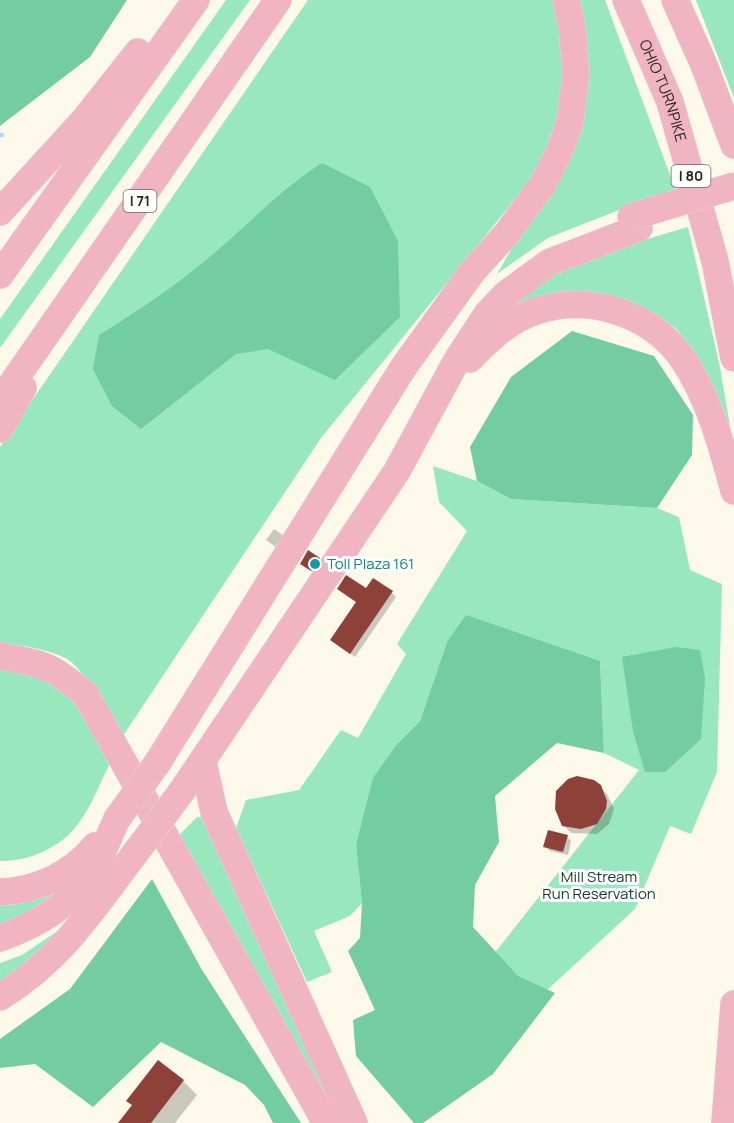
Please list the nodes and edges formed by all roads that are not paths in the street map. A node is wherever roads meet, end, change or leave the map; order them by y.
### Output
1 (195, 0) edge
2 (278, 0) edge
3 (566, 0) edge
4 (626, 0) edge
5 (675, 0) edge
6 (734, 144) edge
7 (734, 186) edge
8 (734, 199) edge
9 (0, 212) edge
10 (635, 223) junction
11 (0, 275) edge
12 (79, 290) junction
13 (734, 358) edge
14 (403, 368) junction
15 (444, 386) junction
16 (0, 401) edge
17 (0, 429) edge
18 (734, 491) edge
19 (0, 656) edge
20 (203, 762) junction
21 (117, 819) junction
22 (126, 865) junction
23 (0, 873) edge
24 (0, 892) edge
25 (0, 938) edge
26 (0, 953) edge
27 (0, 997) edge
28 (734, 1004) edge
29 (326, 1123) edge
30 (354, 1123) edge
31 (725, 1123) edge

1 - 9 highway
1 - 11 highway
2 - 12 highway, I 71
3 - 14 highway
4 - 13 highway, OHIO TURNPIKE / I 80
5 - 6 highway
7 - 10 highway, bridge
8 - 10 highway
10 - 14 highway
10 - 15 highway
12 - 16 highway, I 71
12 - 17 highway
14 - 21 highway, bridge
15 - 18 highway
15 - 20 highway
19 - 29 highway
20 - 22 highway, bridge
20 - 30 highway
21 - 23 highway
21 - 24 highway
21 - 25 highway
22 - 26 highway
22 - 27 highway
28 - 31 highway

